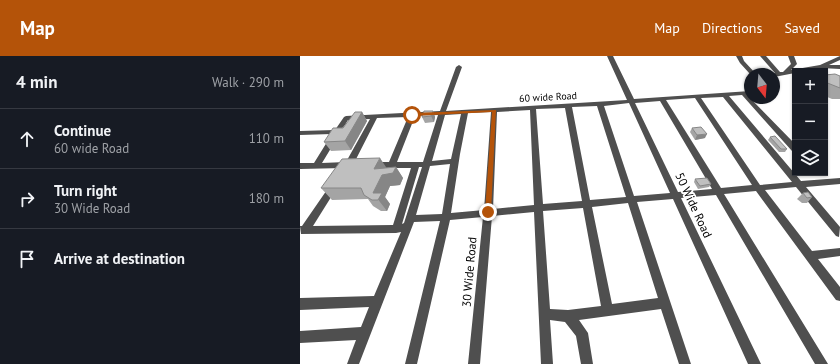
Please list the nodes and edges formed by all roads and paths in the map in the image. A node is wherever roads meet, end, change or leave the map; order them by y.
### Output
1 (610, 56) edge
2 (739, 56) edge
3 (764, 56) edge
4 (791, 56) edge
5 (840, 58) edge
6 (821, 66) junction
7 (459, 67) dead end
8 (840, 67) edge
9 (748, 68) edge
10 (772, 68) edge
11 (785, 73) junction
12 (780, 74) edge
13 (744, 93) edge
14 (725, 95) junction
15 (696, 96) junction
16 (662, 98) junction
17 (631, 102) junction
18 (600, 104) junction
19 (756, 104) edge
20 (568, 106) junction
21 (533, 108) junction
22 (494, 111) junction
23 (465, 112) junction
24 (442, 113) junction
25 (412, 115) junction
26 (374, 117) junction
27 (338, 132) junction
28 (300, 133) edge
29 (792, 146) edge
30 (454, 161) junction
31 (427, 162) junction
32 (317, 165) junction
33 (355, 165) junction
34 (392, 165) junction
35 (416, 165) junction
36 (300, 166) edge
37 (840, 182) edge
38 (799, 184) junction
39 (759, 188) junction
40 (717, 192) junction
41 (675, 195) junction
42 (631, 199) junction
43 (587, 204) junction
44 (539, 208) junction
45 (488, 212) junction
46 (446, 217) junction
47 (409, 223) junction
48 (396, 229) junction
49 (303, 230) edge
50 (839, 233) dead end
51 (840, 252) edge
52 (811, 256) junction
53 (840, 295) edge
54 (377, 300) junction
55 (664, 303) junction
56 (300, 304) edge
57 (607, 310) junction
58 (544, 314) junction
59 (568, 316) junction
60 (364, 334) junction
61 (300, 336) edge
62 (353, 364) edge
63 (411, 364) edge
64 (474, 364) edge
65 (548, 364) edge
66 (587, 364) edge
67 (685, 364) edge
68 (755, 364) edge
69 (822, 364) edge

1 - 17 street, 50 Wide Road
2 - 9 street
3 - 10 street
4 - 11 street
5 - 6 street
6 - 8 street
6 - 11 street
7 - 24 street
11 - 12 street
13 - 14 street, 60 wide Road
14 - 15 street, 60 wide Road
14 - 38 street
15 - 16 street, 60 wide Road
15 - 39 street
16 - 17 street, 60 wide Road
16 - 40 street
17 - 18 street, 60 wide Road
17 - 41 street, 50 Wide Road
18 - 20 street, 60 wide Road
18 - 42 street
19 - 29 street
20 - 21 street, 60 wide Road
20 - 43 street
21 - 22 street, 60 wide Road
21 - 44 street
22 - 23 street, 60 wide Road
22 - 45 street, 30 Wide Road
23 - 24 street, 60 wide Road
23 - 30 street
24 - 25 street, 60 wide Road
24 - 31 street
25 - 26 street, 60 wide Road
25 - 34 street
26 - 27 street, 60 wide Road
26 - 33 street
27 - 28 street
27 - 32 street
30 - 31 street
30 - 46 street
31 - 35 street
31 - 47 street
32 - 33 street
32 - 36 street
33 - 34 street
33 - 49 street
34 - 35 street
35 - 48 street
37 - 38 street
38 - 39 street
38 - 50 street
39 - 40 street
39 - 52 street
40 - 41 street
40 - 69 street
41 - 42 street
41 - 68 street, 50 Wide Road
42 - 43 street
42 - 55 street
43 - 44 street
43 - 57 street
44 - 45 street
44 - 58 street
45 - 46 street
45 - 64 street, 30 Wide Road
46 - 47 street
46 - 63 street
47 - 48 street
47 - 54 street
48 - 49 street
51 - 52 street
52 - 53 street
54 - 56 street
54 - 60 street
55 - 57 street
55 - 67 street
57 - 59 street
58 - 59 street
58 - 65 street
59 - 66 street
60 - 61 street
60 - 62 street

